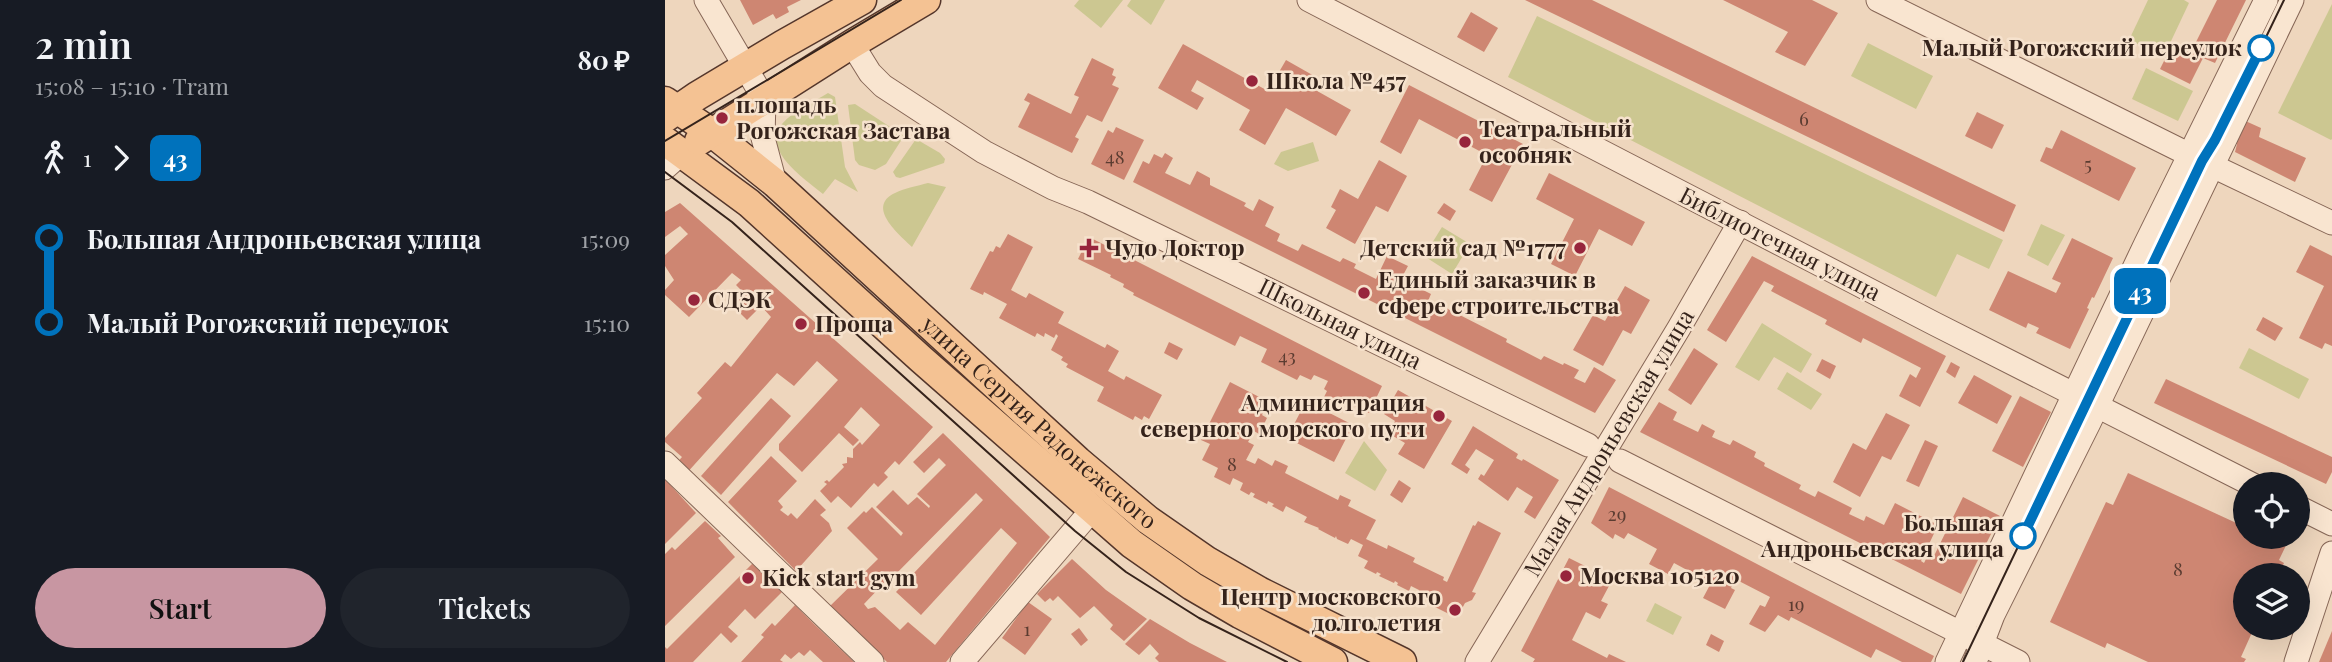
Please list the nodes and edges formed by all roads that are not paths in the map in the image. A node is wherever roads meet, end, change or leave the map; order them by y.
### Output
1 (706, 0) edge
2 (862, 0) edge
3 (926, 0) edge
4 (1309, 0) edge
5 (1878, 0) edge
6 (2266, 0) edge
7 (2292, 0) edge
8 (852, 44) junction
9 (744, 68) junction
10 (764, 99) junction
11 (669, 109) edge
12 (711, 132) junction
13 (671, 154) edge
14 (2190, 155) junction
15 (2213, 166) junction
16 (775, 183) junction
17 (1740, 222) junction
18 (2332, 223) edge
19 (2074, 395) junction
20 (2097, 407) junction
21 (1588, 445) dead end
22 (1620, 461) dead end
23 (665, 463) edge
24 (2233, 475) edge
25 (1091, 511) junction
26 (2310, 513) edge
27 (2332, 524) edge
28 (1183, 545) junction
29 (2332, 553) edge
30 (1168, 570) junction
31 (1961, 633) junction
32 (1979, 653) edge
33 (872, 662) edge
34 (962, 662) edge
35 (1333, 662) edge
36 (1402, 662) edge
37 (1477, 662) edge
38 (1947, 662) edge
39 (2018, 662) edge
40 (2296, 662) edge

1 - 9 street
2 - 9 main road
3 - 8 main road
4 - 17 street, Библиотечная улица
5 - 14 street
6 - 14 street
7 - 15 street
8 - 10 main road
8 - 21 street, Школьная улица
9 - 10 street
9 - 11 main road
10 - 12 main road
10 - 16 street
11 - 12 main road, улица Сергия Радонежского
12 - 13 main road
12 - 16 main road, улица Сергия Радонежского
13 - 25 main road, улица Сергия Радонежского
14 - 15 street
14 - 19 street
15 - 18 street
15 - 20 street
16 - 28 main road, улица Сергия Радонежского
17 - 19 street, Библиотечная улица
17 - 37 street, Малая Андроньевская улица
19 - 20 street, Библиотечная улица
19 - 31 street
20 - 24 street, Библиотечная улица
20 - 32 street
22 - 31 street
23 - 33 street
25 - 30 main road, улица Сергия Радонежского
25 - 34 street
26 - 27 street
28 - 30 street
28 - 36 main road, улица Сергия Радонежского
29 - 40 street
30 - 35 main road, улица Сергия Радонежского
31 - 32 street
31 - 38 street
32 - 39 street

